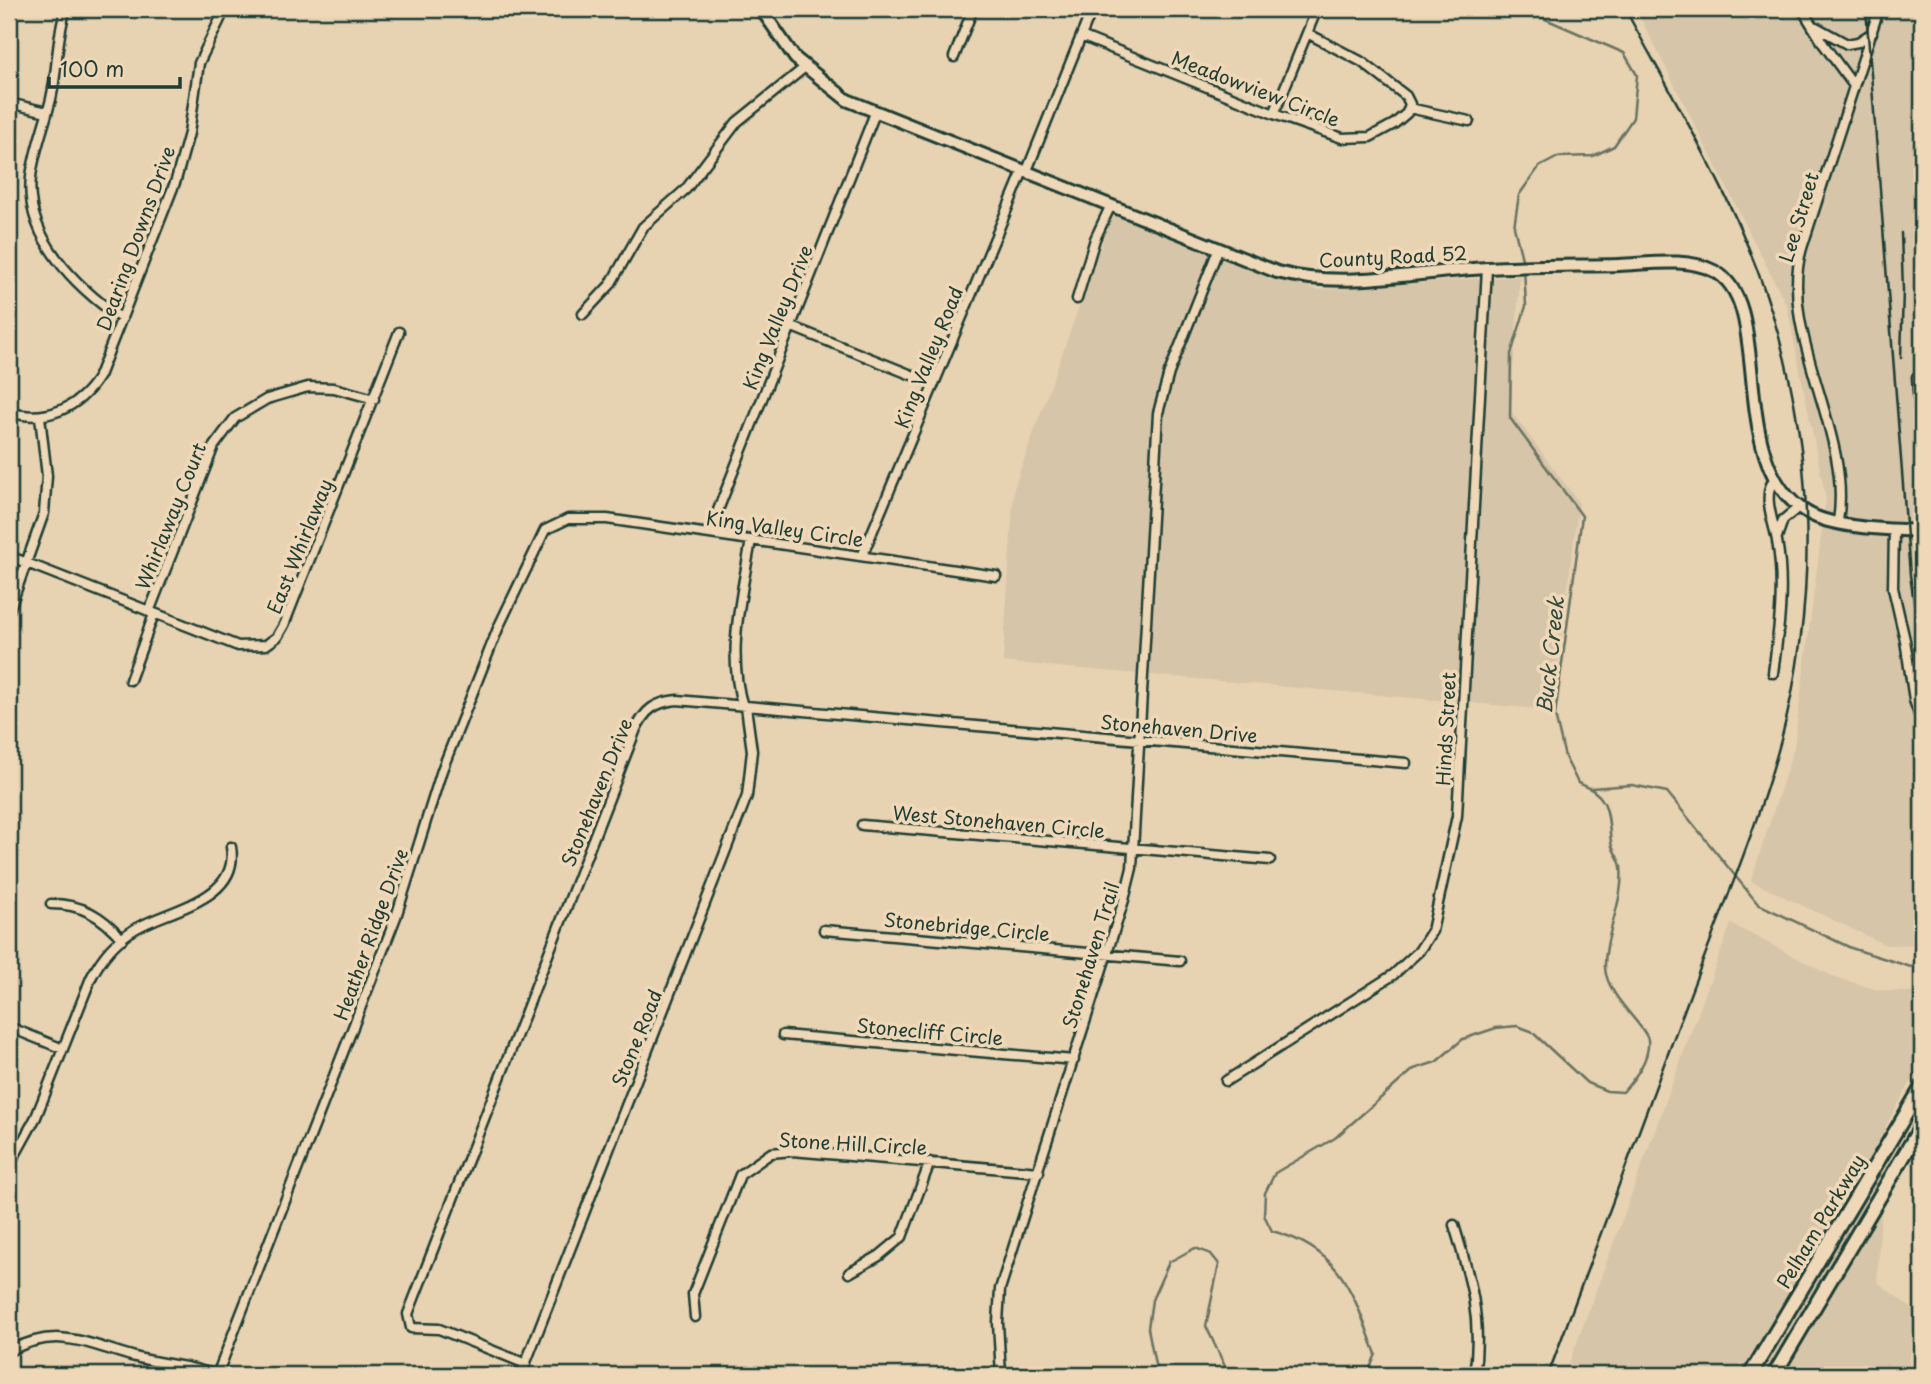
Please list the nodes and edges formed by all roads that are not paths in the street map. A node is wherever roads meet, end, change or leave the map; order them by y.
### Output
1 (66, 9) edge
2 (225, 9) edge
3 (761, 9) edge
4 (973, 9) edge
5 (1092, 9) edge
6 (1802, 9) edge
7 (1880, 9) edge
8 (1314, 16) dead end
9 (1307, 33) junction
10 (1872, 33) junction
11 (1081, 36) junction
12 (954, 57) dead end
13 (804, 68) junction
14 (1854, 86) junction
15 (9, 103) edge
16 (1409, 108) junction
17 (47, 112) junction
18 (875, 113) junction
19 (1274, 114) junction
20 (1469, 121) dead end
21 (1025, 172) junction
22 (1110, 207) junction
23 (1218, 250) junction
24 (1487, 268) junction
25 (1077, 299) dead end
26 (583, 314) dead end
27 (122, 319) junction
28 (790, 326) junction
29 (400, 332) dead end
30 (1917, 376) dead end
31 (934, 384) junction
32 (374, 399) junction
33 (9, 412) edge
34 (40, 417) junction
35 (1922, 453) edge
36 (1775, 478) junction
37 (1799, 507) junction
38 (568, 519) joint
39 (1838, 521) junction
40 (1894, 529) junction
41 (1922, 531) edge
42 (709, 533) junction
43 (751, 540) junction
44 (1777, 542) junction
45 (863, 554) junction
46 (9, 556) edge
47 (27, 564) junction
48 (996, 576) dead end
49 (9, 611) edge
50 (152, 613) junction
51 (1773, 673) dead end
52 (130, 680) dead end
53 (745, 707) junction
54 (1922, 723) edge
55 (1139, 740) junction
56 (1406, 763) dead end
57 (862, 825) dead end
58 (231, 847) dead end
59 (1133, 848) junction
60 (1270, 860) dead end
61 (51, 904) dead end
62 (824, 930) dead end
63 (122, 939) junction
64 (1107, 956) junction
65 (1180, 961) dead end
66 (9, 1027) edge
67 (783, 1035) dead end
68 (63, 1049) junction
69 (1074, 1060) junction
70 (1226, 1081) dead end
71 (1922, 1087) edge
72 (1922, 1125) edge
73 (1886, 1148) junction
74 (1904, 1156) junction
75 (930, 1162) junction
76 (9, 1166) edge
77 (1039, 1172) junction
78 (1454, 1225) dead end
79 (1826, 1249) junction
80 (1842, 1260) junction
81 (849, 1273) dead end
82 (695, 1317) dead end
83 (1768, 1346) junction
84 (9, 1351) edge
85 (1785, 1357) junction
86 (526, 1364) junction
87 (216, 1375) edge
88 (521, 1375) edge
89 (1001, 1375) edge
90 (1474, 1375) edge
91 (1750, 1375) edge
92 (1774, 1375) edge

1 - 17 street
2 - 27 street, Dearing Downs Drive
3 - 13 street, County Road 52
4 - 12 street
5 - 11 street, King Valley Road
6 - 10 street
6 - 14 street
7 - 10 street, Lee Street
8 - 9 street
9 - 16 street
9 - 19 street
10 - 14 street, Lee Street
11 - 19 street, Meadowview Circle
11 - 21 street, King Valley Road
13 - 18 street, County Road 52
13 - 26 street
14 - 39 street, Lee Street
15 - 17 street
16 - 19 street, Meadowview Circle
16 - 20 street
17 - 27 street
18 - 21 street, County Road 52
18 - 28 street, King Valley Drive
21 - 22 street, County Road 52
21 - 31 street, King Valley Road
22 - 23 street, County Road 52
22 - 25 street
23 - 24 street, County Road 52
23 - 55 street, Stonehaven Trail
24 - 36 street, County Road 52
24 - 70 street, Hinds Street
27 - 34 street, Dearing Downs Drive
28 - 31 street
28 - 42 street, King Valley Drive
29 - 32 street, East Whirlaway
30 - 35 street
31 - 45 street, King Valley Road
32 - 50 street, Whirlaway Court
32 - 50 street, East Whirlaway
33 - 34 street
34 - 47 street
36 - 37 street, County Road 52
36 - 44 street
37 - 39 street, County Road 52
37 - 44 street
38 - 42 street, King Valley Circle
38 - 87 street, Heather Ridge Drive
39 - 40 street, County Road 52
40 - 41 street, County Road 52
40 - 54 street
42 - 43 street, King Valley Circle
43 - 45 street, King Valley Circle
43 - 53 street, Stone Road
44 - 51 street
45 - 48 street, King Valley Circle
46 - 47 street, East Whirlaway
47 - 49 street
47 - 50 street, East Whirlaway
50 - 52 street, Whirlaway Court
53 - 55 street, Stonehaven Drive
53 - 86 street, Stone Road
53 - 86 street, Stonehaven Drive
55 - 56 street, Stonehaven Drive
55 - 59 street, Stonehaven Trail
57 - 59 street, West Stonehaven Circle
58 - 63 street
59 - 60 street, West Stonehaven Circle
59 - 64 street, Stonehaven Trail
61 - 63 street
62 - 64 street, Stonebridge Circle
63 - 68 street
64 - 65 street, Stonebridge Circle
64 - 69 street, Stonehaven Trail
66 - 68 street
67 - 69 street, Stonecliff Circle
68 - 76 street
69 - 77 street, Stonehaven Trail
71 - 73 main road, Pelham Parkway
72 - 74 main road, Pelham Parkway
73 - 74 main road
73 - 79 main road, Pelham Parkway
74 - 80 main road, Pelham Parkway
75 - 77 street, Stone Hill Circle
75 - 81 street
75 - 82 street, Stone Hill Circle
77 - 89 street, Stonehaven Trail
78 - 90 street
79 - 80 main road
79 - 83 main road, Pelham Parkway
80 - 85 main road, Pelham Parkway
83 - 85 main road
83 - 91 main road, Pelham Parkway
84 - 87 street
85 - 92 main road, Pelham Parkway
86 - 88 street, Stone Road

